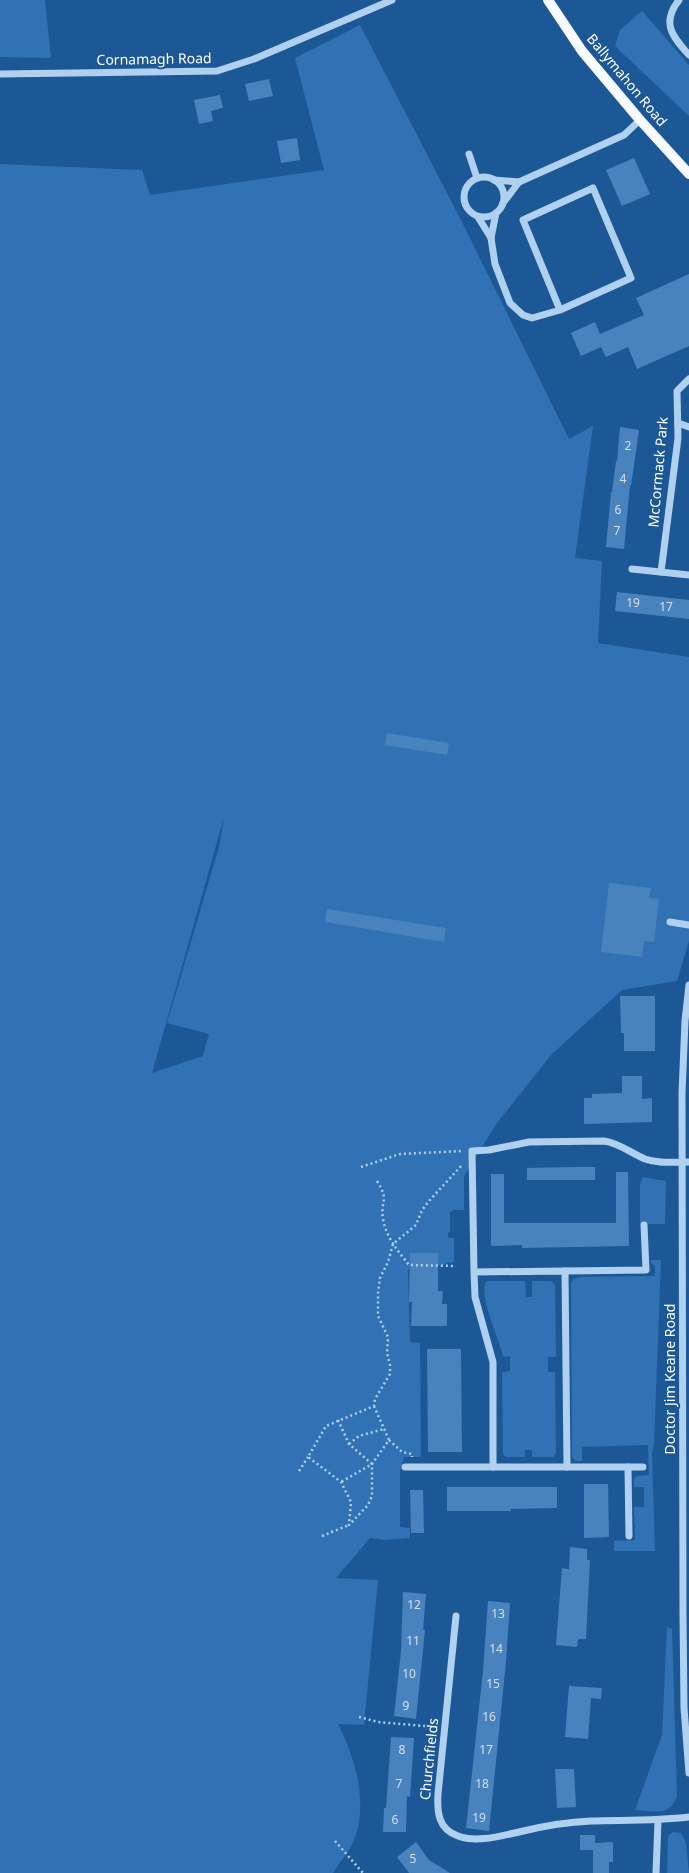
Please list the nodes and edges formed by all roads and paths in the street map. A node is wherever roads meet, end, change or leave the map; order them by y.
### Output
1 (392, 0) edge
2 (548, 0) edge
3 (679, 0) edge
4 (689, 55) edge
5 (0, 74) edge
6 (640, 120) junction
7 (469, 154) dead end
8 (689, 174) edge
9 (477, 178) junction
10 (494, 180) junction
11 (519, 182) junction
12 (503, 202) junction
13 (496, 213) junction
14 (478, 217) junction
15 (491, 238) junction
16 (560, 310) junction
17 (689, 379) edge
18 (678, 422) junction
19 (689, 427) edge
20 (632, 569) dead end
21 (661, 572) junction
22 (689, 575) edge
23 (670, 922) dead end
24 (689, 925) edge
25 (689, 985) edge
26 (472, 1151) junction
27 (472, 1162) junction
28 (686, 1162) edge
29 (361, 1167) dead end
30 (377, 1181) dead end
31 (644, 1225) dead end
32 (393, 1244) junction
33 (456, 1266) dead end
34 (474, 1272) junction
35 (565, 1272) junction
36 (374, 1406) junction
37 (686, 1406) edge
38 (338, 1420) junction
39 (384, 1429) junction
40 (389, 1440) junction
41 (349, 1444) junction
42 (308, 1457) junction
43 (412, 1458) dead end
44 (372, 1464) junction
45 (405, 1466) dead end
46 (494, 1467) junction
47 (628, 1467) junction
48 (643, 1467) dead end
49 (566, 1468) junction
50 (299, 1472) dead end
51 (341, 1482) junction
52 (349, 1525) junction
53 (322, 1536) dead end
54 (629, 1536) dead end
55 (456, 1616) dead end
56 (359, 1717) dead end
57 (445, 1728) junction
58 (688, 1739) edge
59 (689, 1773) edge
60 (689, 1817) edge
61 (658, 1821) junction
62 (335, 1841) dead end
63 (363, 1873) edge
64 (656, 1873) edge

1 - 5 street, Cornamagh Road
2 - 6 main road, Ballymahon Road
3 - 4 street
6 - 8 main road, Ballymahon Road
6 - 11 street
7 - 9 street
9 - 10 street
9 - 14 street
10 - 11 street
10 - 12 street
11 - 12 street
12 - 13 street
13 - 14 street
13 - 15 street
14 - 15 street
15 - 16 street
16 - 16 street
17 - 18 street, McCormack Park
18 - 19 street
18 - 21 street, McCormack Park
20 - 21 street
21 - 22 street
23 - 24 street
25 - 28 street, Doctor Jim Keane Road
26 - 27 street
26 - 28 street
26 - 29 path
27 - 32 path
27 - 34 street
28 - 37 street, Doctor Jim Keane Road
30 - 32 path
31 - 35 street
32 - 33 path
32 - 36 path
34 - 35 street
34 - 46 street
35 - 49 street
36 - 38 path
36 - 39 path
37 - 58 street, Doctor Jim Keane Road
38 - 41 path
38 - 42 path
39 - 40 path
39 - 41 path
40 - 43 path
40 - 44 path
41 - 44 path
42 - 50 path
42 - 51 path
44 - 51 path
44 - 52 path
45 - 46 street
46 - 49 street
47 - 48 street
47 - 49 street
47 - 54 street
51 - 52 path
52 - 53 path
55 - 57 street, Churchfields
56 - 57 path
57 - 61 street, Churchfields
58 - 59 street, Doctor Jim Keane Road
60 - 61 street, Churchfields
61 - 64 street
62 - 63 path

